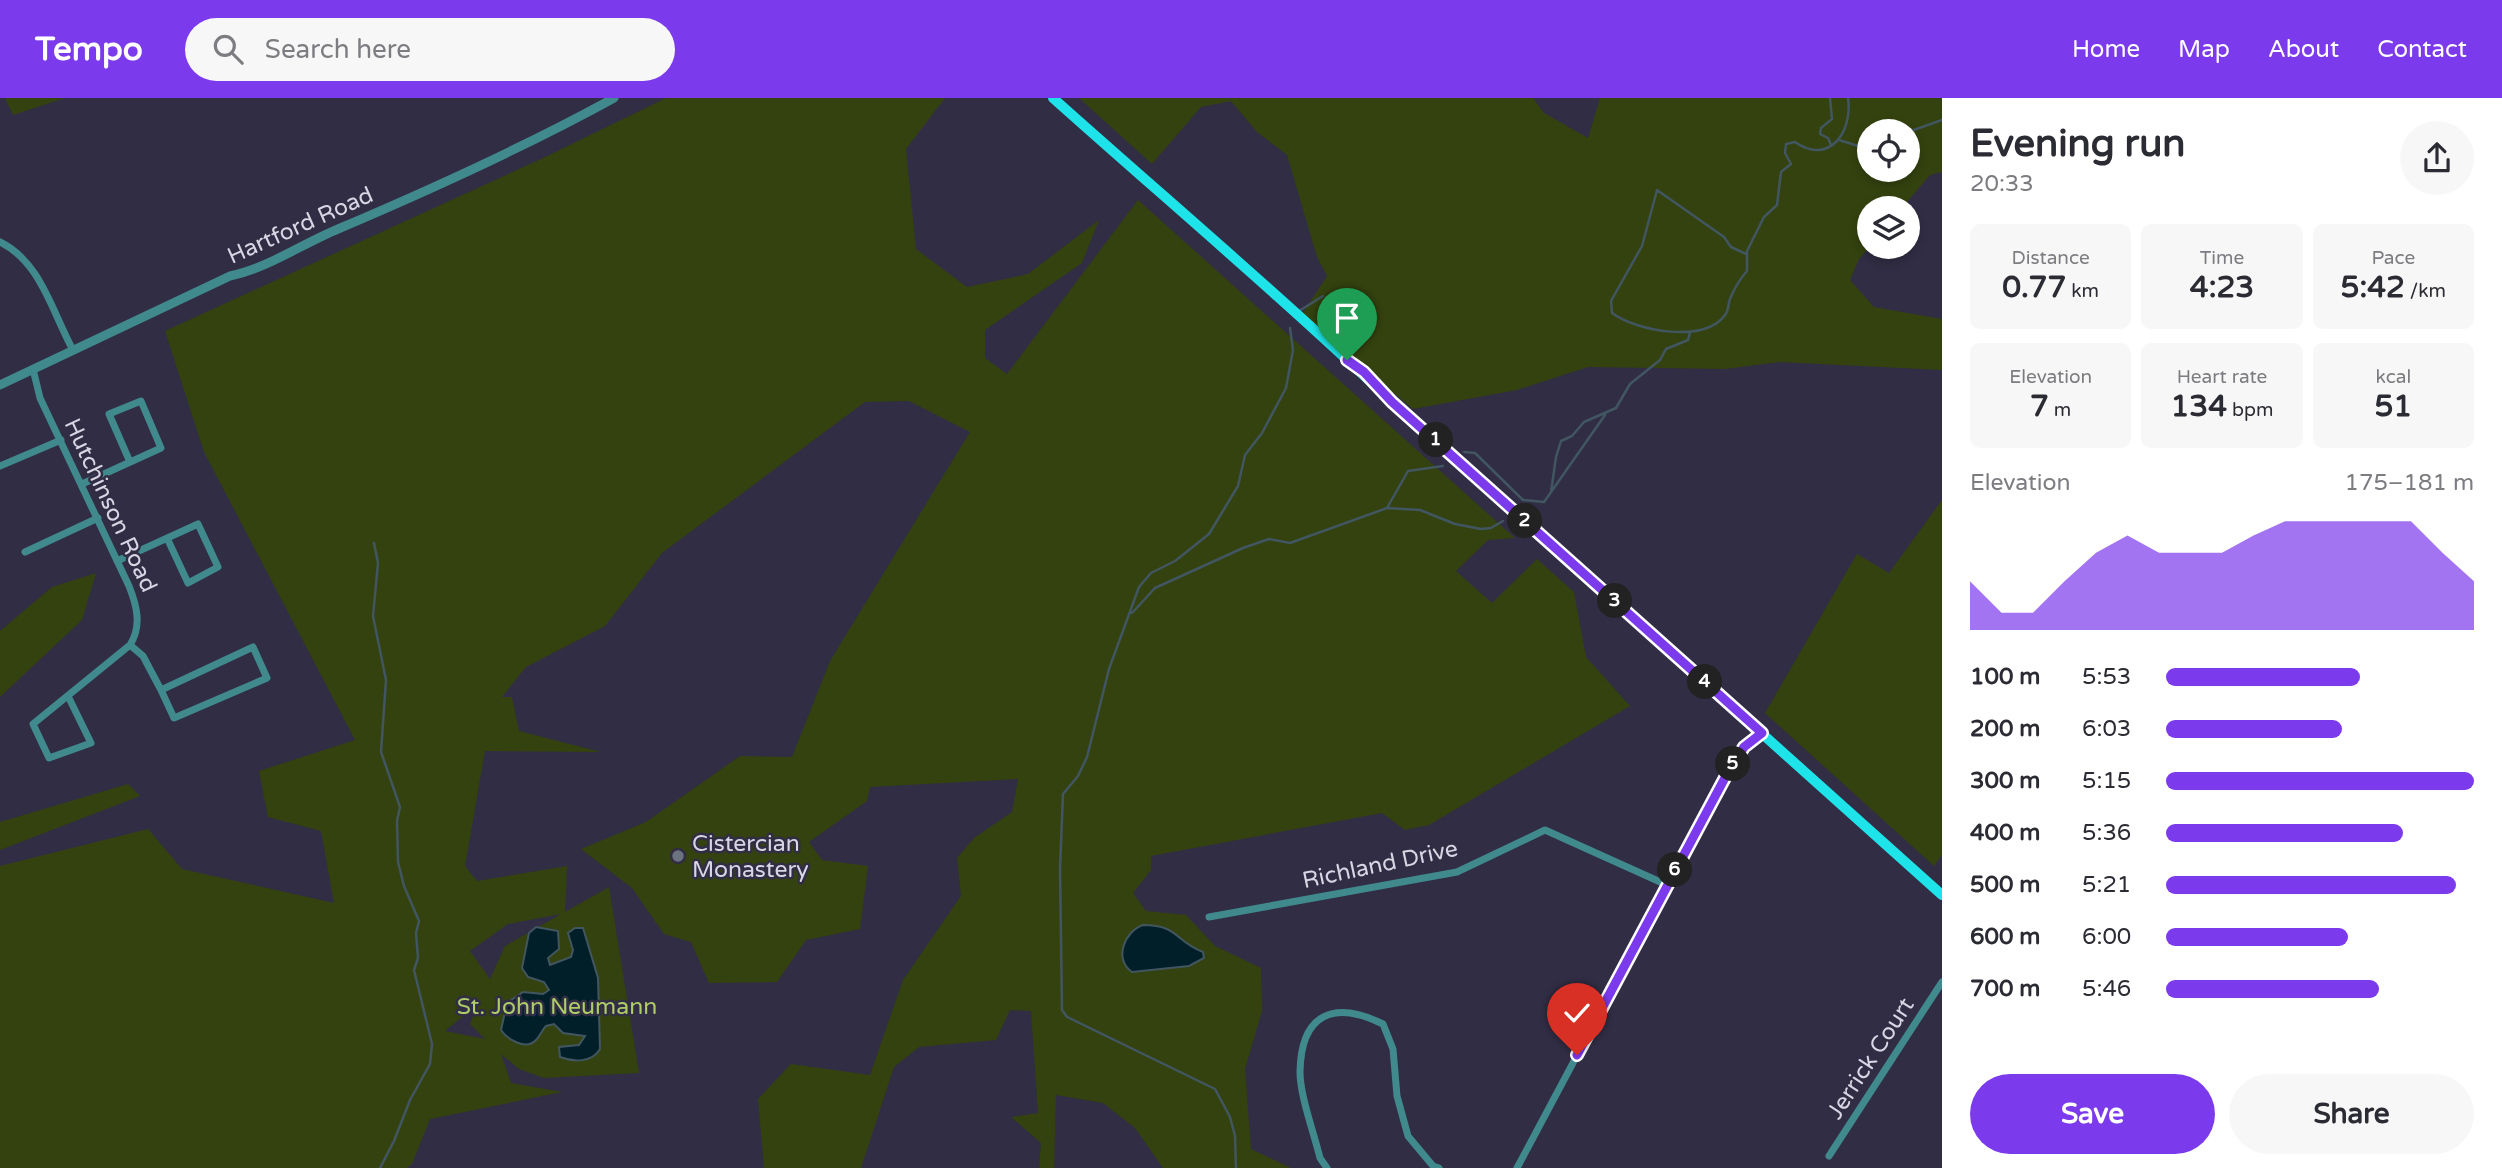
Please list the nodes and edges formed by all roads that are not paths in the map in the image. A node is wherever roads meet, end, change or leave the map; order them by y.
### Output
1 (614, 98) edge
2 (1053, 98) edge
3 (0, 242) edge
4 (73, 351) junction
5 (33, 369) junction
6 (0, 385) edge
7 (61, 440) junction
8 (130, 463) junction
9 (0, 466) edge
10 (82, 484) junction
11 (98, 518) junction
12 (167, 538) junction
13 (24, 552) dead end
14 (117, 561) junction
15 (131, 645) junction
16 (161, 690) junction
17 (68, 696) junction
18 (1762, 733) junction
19 (1667, 885) junction
20 (1942, 895) edge
21 (1209, 918) dead end
22 (1942, 982) edge
23 (1829, 1156) dead end
24 (1434, 1167) edge
25 (1327, 1168) edge
26 (1517, 1168) edge

1 - 4 street, Hartford Road
2 - 18 main road
3 - 4 street
4 - 5 street, Hartford Road
5 - 6 street, Hartford Road
5 - 7 street, Hutchinson Road
7 - 9 street
7 - 10 street, Hutchinson Road
8 - 8 street
8 - 10 street
10 - 11 street, Hutchinson Road
11 - 13 street
11 - 14 street, Hutchinson Road
12 - 12 street
12 - 14 street
14 - 15 street, Hutchinson Road
15 - 16 street
15 - 17 street
16 - 16 street
17 - 17 street
18 - 19 street
18 - 20 main road
19 - 21 street, Richland Drive
19 - 26 street
22 - 23 street, Jerrick Court
24 - 25 street

